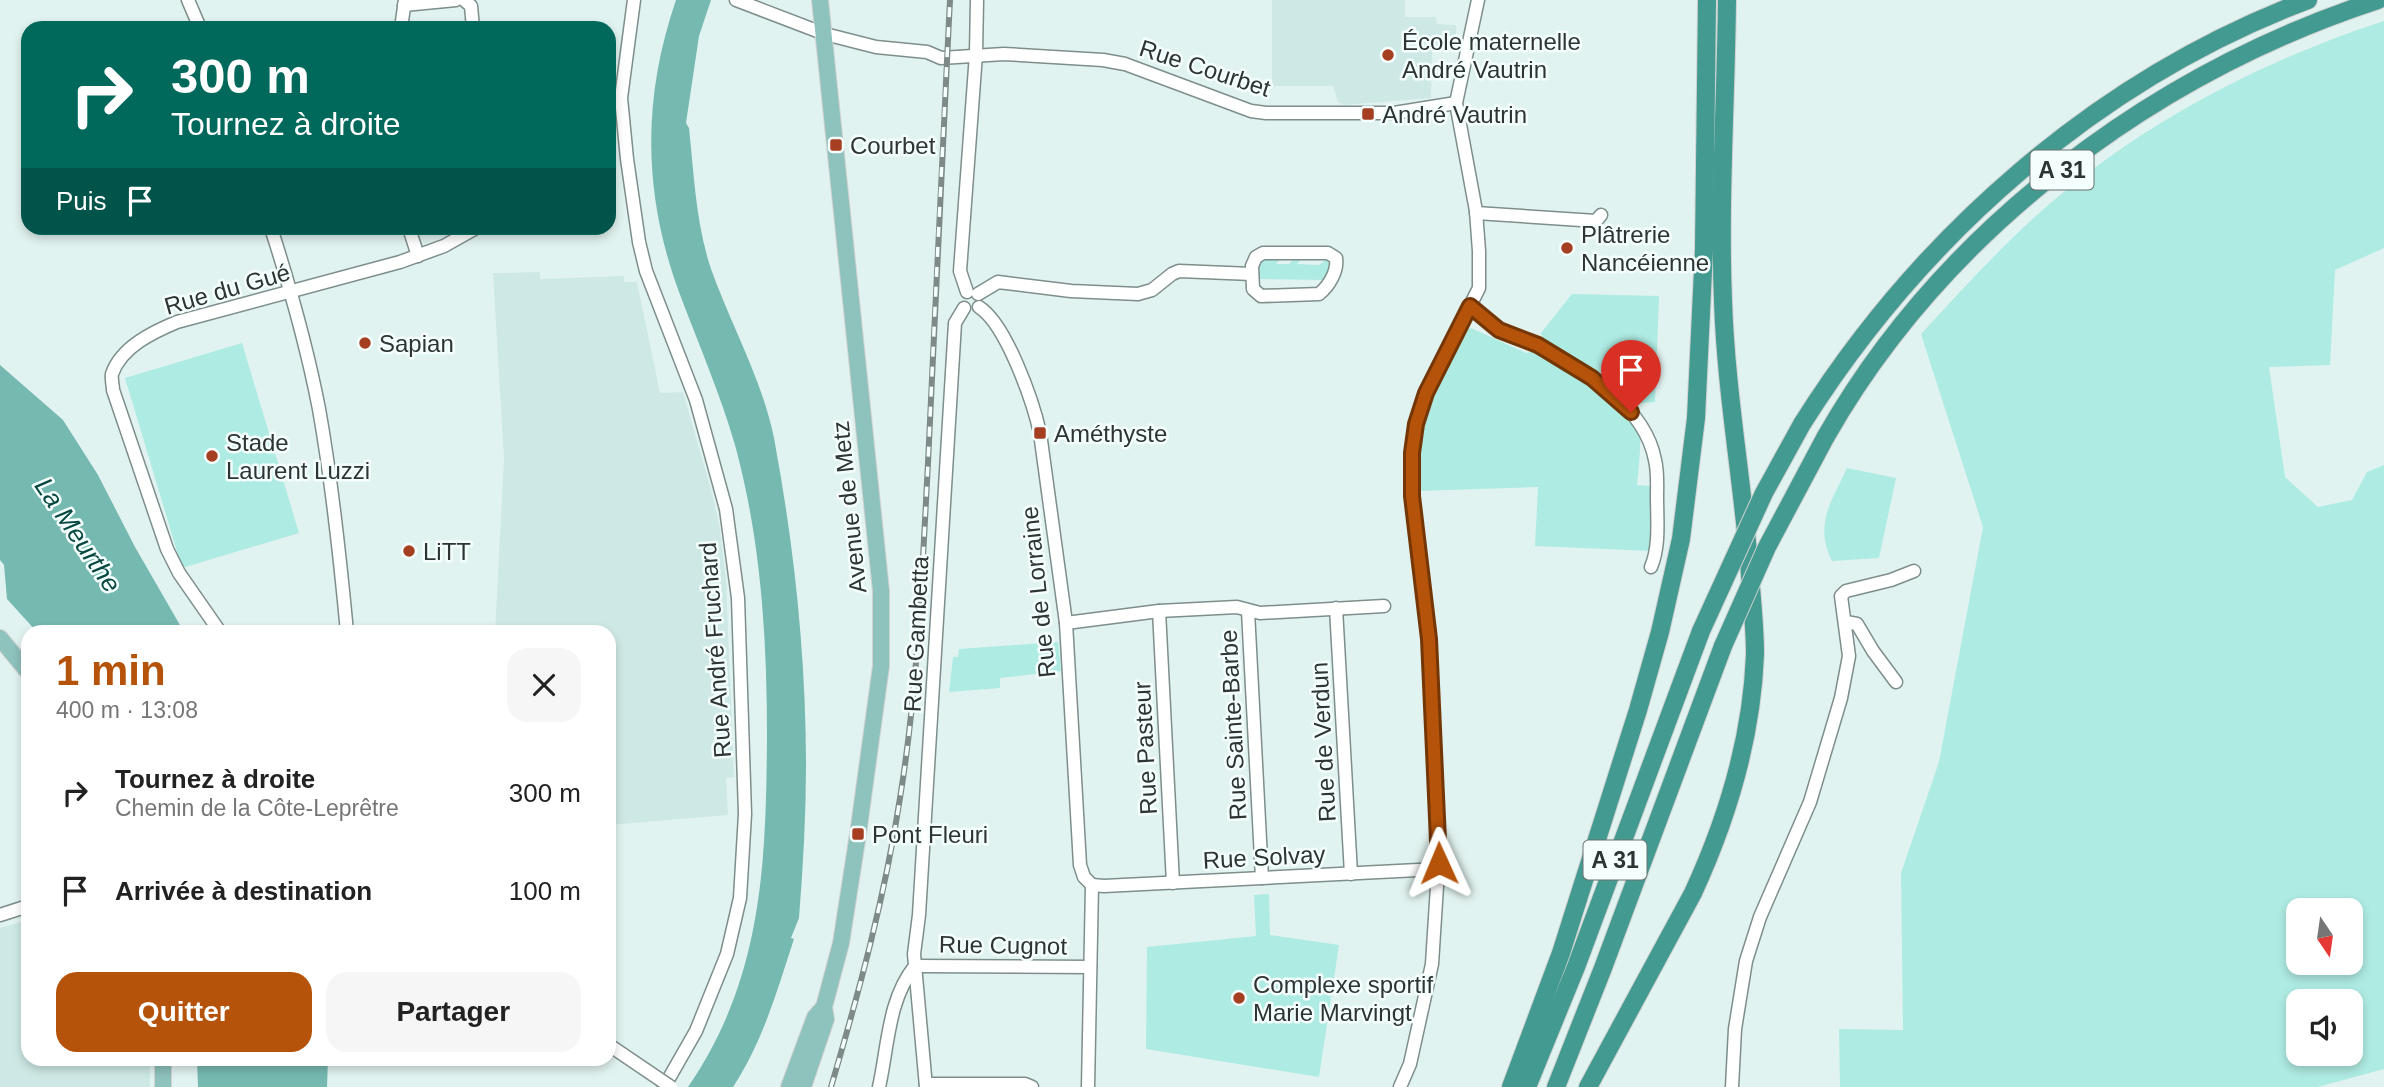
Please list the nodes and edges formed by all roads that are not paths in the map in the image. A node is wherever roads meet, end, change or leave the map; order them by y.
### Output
1 (188, 0) edge
2 (456, 0) edge
3 (464, 0) edge
4 (634, 0) edge
5 (736, 0) edge
6 (820, 0) edge
7 (977, 0) edge
8 (1478, 0) edge
9 (1707, 0) edge
10 (1727, 0) edge
11 (2308, 0) edge
12 (2378, 0) edge
13 (405, 3) edge
14 (197, 21) edge
15 (402, 21) edge
16 (471, 21) edge
17 (825, 34) junction
18 (976, 54) junction
19 (1456, 103) junction
20 (616, 124) edge
21 (1476, 213) junction
22 (1601, 215) dead end
23 (273, 235) edge
24 (411, 235) edge
25 (463, 235) edge
26 (418, 256) junction
27 (1252, 274) junction
28 (291, 292) junction
29 (975, 298) junction
30 (1470, 306) junction
31 (1651, 567) dead end
32 (1913, 571) dead end
33 (1384, 606) dead end
34 (1336, 608) junction
35 (1159, 611) junction
36 (1248, 611) junction
37 (1846, 622) junction
38 (1066, 624) junction
39 (215, 625) edge
40 (346, 625) edge
41 (0, 638) edge
42 (21, 664) edge
43 (1896, 682) dead end
44 (1438, 869) junction
45 (1351, 874) junction
46 (1262, 878) junction
47 (1172, 883) junction
48 (1092, 885) junction
49 (21, 908) edge
50 (0, 915) edge
51 (915, 966) junction
52 (1090, 967) junction
53 (824, 1007) junction
54 (616, 1050) edge
55 (163, 1066) edge
56 (926, 1085) edge
57 (163, 1087) edge
58 (664, 1087) edge
59 (671, 1087) edge
60 (789, 1087) edge
61 (803, 1087) edge
62 (879, 1087) edge
63 (1032, 1087) edge
64 (1088, 1087) edge
65 (1400, 1087) edge
66 (1511, 1087) edge
67 (1527, 1087) edge
68 (1556, 1087) edge
69 (1588, 1087) edge
70 (1732, 1087) edge

1 - 14 street
2 - 13 street
3 - 16 street
4 - 20 street, Rue André Fruchard
5 - 17 street
6 - 17 main road, Avenue de Metz
7 - 18 street
8 - 19 street
9 - 66 highway
10 - 69 highway
11 - 67 highway, A 31, bridge
12 - 68 highway, A 31, bridge
13 - 15 street
17 - 18 street, Rue Courbet
17 - 53 main road, Avenue de Metz
18 - 19 street, Rue Courbet
18 - 29 street
19 - 21 street
20 - 58 street, Rue André Fruchard
21 - 22 street
21 - 30 street
23 - 28 street
24 - 26 street
25 - 26 street, Rue du Gué
26 - 28 street, Rue du Gué
27 - 27 street
27 - 29 street
28 - 39 street, Rue du Gué
28 - 40 street
29 - 38 street, Rue de Lorraine
29 - 51 street, Rue Gambetta
30 - 31 street
30 - 44 street
32 - 37 street
33 - 34 street
34 - 36 street
34 - 45 street, Rue de Verdun
35 - 36 street
35 - 38 street
35 - 47 street, Rue Pasteur
36 - 46 street, Rue Sainte-Barbe
37 - 43 street
37 - 70 street
38 - 48 street, Rue de Lorraine
41 - 42 main road
44 - 45 street, Rue Solvay
44 - 65 street
45 - 46 street, Rue Solvay
46 - 47 street, Rue Solvay
47 - 48 street, Rue Solvay
48 - 52 street
49 - 50 street
51 - 52 street, Rue Cugnot
51 - 56 street
51 - 62 street
52 - 64 street
53 - 60 main road, Avenue de Metz
53 - 61 main road, Avenue de Metz
54 - 59 street, bridge
55 - 57 main road
56 - 63 street

